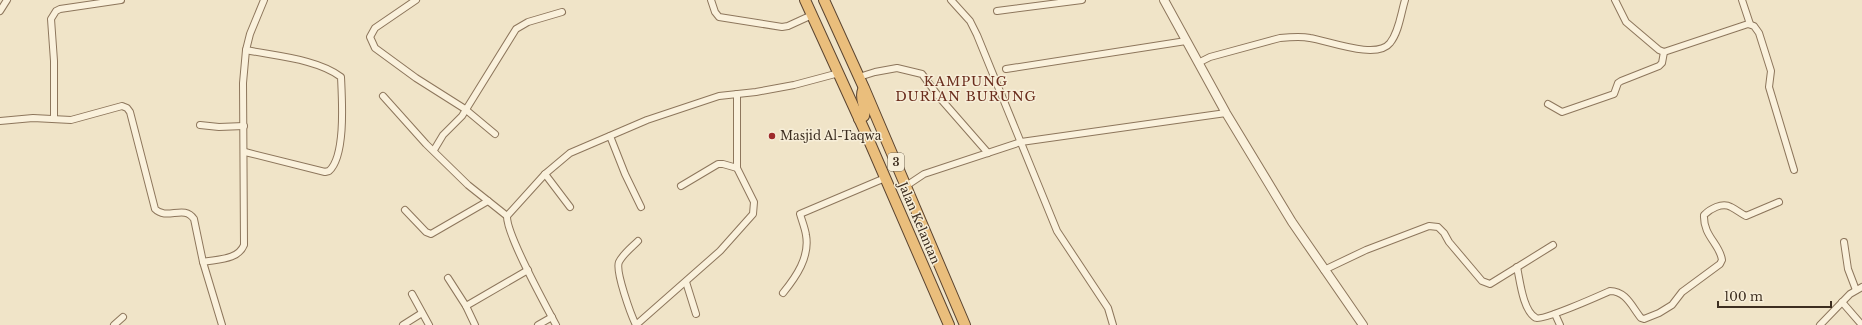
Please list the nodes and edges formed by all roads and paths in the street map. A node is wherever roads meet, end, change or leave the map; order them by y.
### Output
1 (7, 0) edge
2 (78, 0) edge
3 (121, 0) edge
4 (264, 0) edge
5 (416, 0) edge
6 (711, 0) edge
7 (805, 0) edge
8 (824, 0) edge
9 (951, 0) edge
10 (1082, 0) edge
11 (1164, 0) edge
12 (1405, 0) edge
13 (1615, 0) edge
14 (1742, 0) edge
15 (90, 3) edge
16 (0, 11) edge
17 (997, 11) dead end
18 (562, 12) dead end
19 (812, 15) junction
20 (1750, 24) junction
21 (1186, 41) junction
22 (246, 50) junction
23 (1664, 52) junction
24 (1198, 63) junction
25 (1006, 69) dead end
26 (839, 73) junction
27 (859, 77) junction
28 (864, 88) junction
29 (737, 94) junction
30 (382, 96) dead end
31 (1548, 104) dead end
32 (465, 109) junction
33 (1226, 113) junction
34 (54, 119) junction
35 (860, 119) junction
36 (0, 121) edge
37 (200, 125) dead end
38 (244, 126) junction
39 (495, 134) dead end
40 (610, 136) junction
41 (1021, 142) junction
42 (434, 150) junction
43 (245, 152) junction
44 (988, 153) junction
45 (737, 168) junction
46 (1794, 170) dead end
47 (545, 174) junction
48 (885, 178) junction
49 (681, 186) dead end
50 (906, 186) junction
51 (488, 201) junction
52 (1779, 202) dead end
53 (570, 207) dead end
54 (641, 208) dead end
55 (405, 210) dead end
56 (507, 216) junction
57 (638, 241) dead end
58 (1844, 242) dead end
59 (1553, 245) dead end
60 (203, 262) junction
61 (1517, 267) junction
62 (528, 270) junction
63 (1324, 270) junction
64 (448, 278) dead end
65 (686, 282) junction
66 (1859, 289) edge
67 (783, 293) dead end
68 (412, 294) dead end
69 (1842, 302) junction
70 (466, 306) junction
71 (422, 313) junction
72 (696, 314) dead end
73 (1555, 314) junction
74 (123, 317) dead end
75 (552, 317) junction
76 (114, 325) edge
77 (222, 325) edge
78 (403, 325) edge
79 (429, 325) edge
80 (475, 325) edge
81 (538, 325) edge
82 (556, 325) edge
83 (636, 325) edge
84 (948, 325) edge
85 (966, 325) edge
86 (1113, 325) edge
87 (1363, 325) edge
88 (1560, 325) edge
89 (1820, 325) edge
90 (1862, 325) edge

1 - 16 street
2 - 15 street
3 - 15 street
4 - 22 street
5 - 32 street
6 - 19 street
7 - 19 highway, Jalan Kelantan / 3
8 - 27 highway, Jalan Kelantan / 3
9 - 41 street
10 - 17 street
11 - 21 street
12 - 24 street
13 - 23 street
14 - 20 street
15 - 34 street
18 - 32 street
19 - 26 highway, Jalan Kelantan / 3
20 - 23 street
20 - 46 street
21 - 24 street
21 - 25 street
22 - 38 street
22 - 43 street
23 - 31 street
24 - 33 street
26 - 29 street
26 - 35 highway, Jalan Kelantan / 3
27 - 28 highway, Jalan Kelantan / 3
27 - 44 street
28 - 35 highway
28 - 50 highway, Jalan Kelantan / 3
29 - 40 street
29 - 45 street
30 - 42 street
32 - 39 street
32 - 42 street
33 - 41 street
33 - 63 street
34 - 36 street
34 - 60 street
35 - 48 highway, Jalan Kelantan / 3
37 - 38 street
38 - 43 street
40 - 47 street
40 - 54 street
41 - 44 street
41 - 86 street
42 - 51 street
43 - 60 street
44 - 50 street
45 - 49 street
45 - 65 street
47 - 53 street
47 - 56 street
48 - 67 street
48 - 84 highway, Jalan Kelantan / 3
50 - 85 highway, Jalan Kelantan / 3
51 - 55 street
51 - 56 street
52 - 73 street
56 - 62 street
57 - 83 street
58 - 66 street
59 - 61 street
60 - 77 street
61 - 63 street
61 - 73 street
62 - 70 street
62 - 75 street
63 - 87 street
64 - 70 street
65 - 72 street
65 - 83 street
66 - 69 street
68 - 71 street
69 - 89 street
69 - 90 street
70 - 80 street
71 - 78 street
71 - 79 street
73 - 88 street
74 - 76 street
75 - 81 street
75 - 82 street

